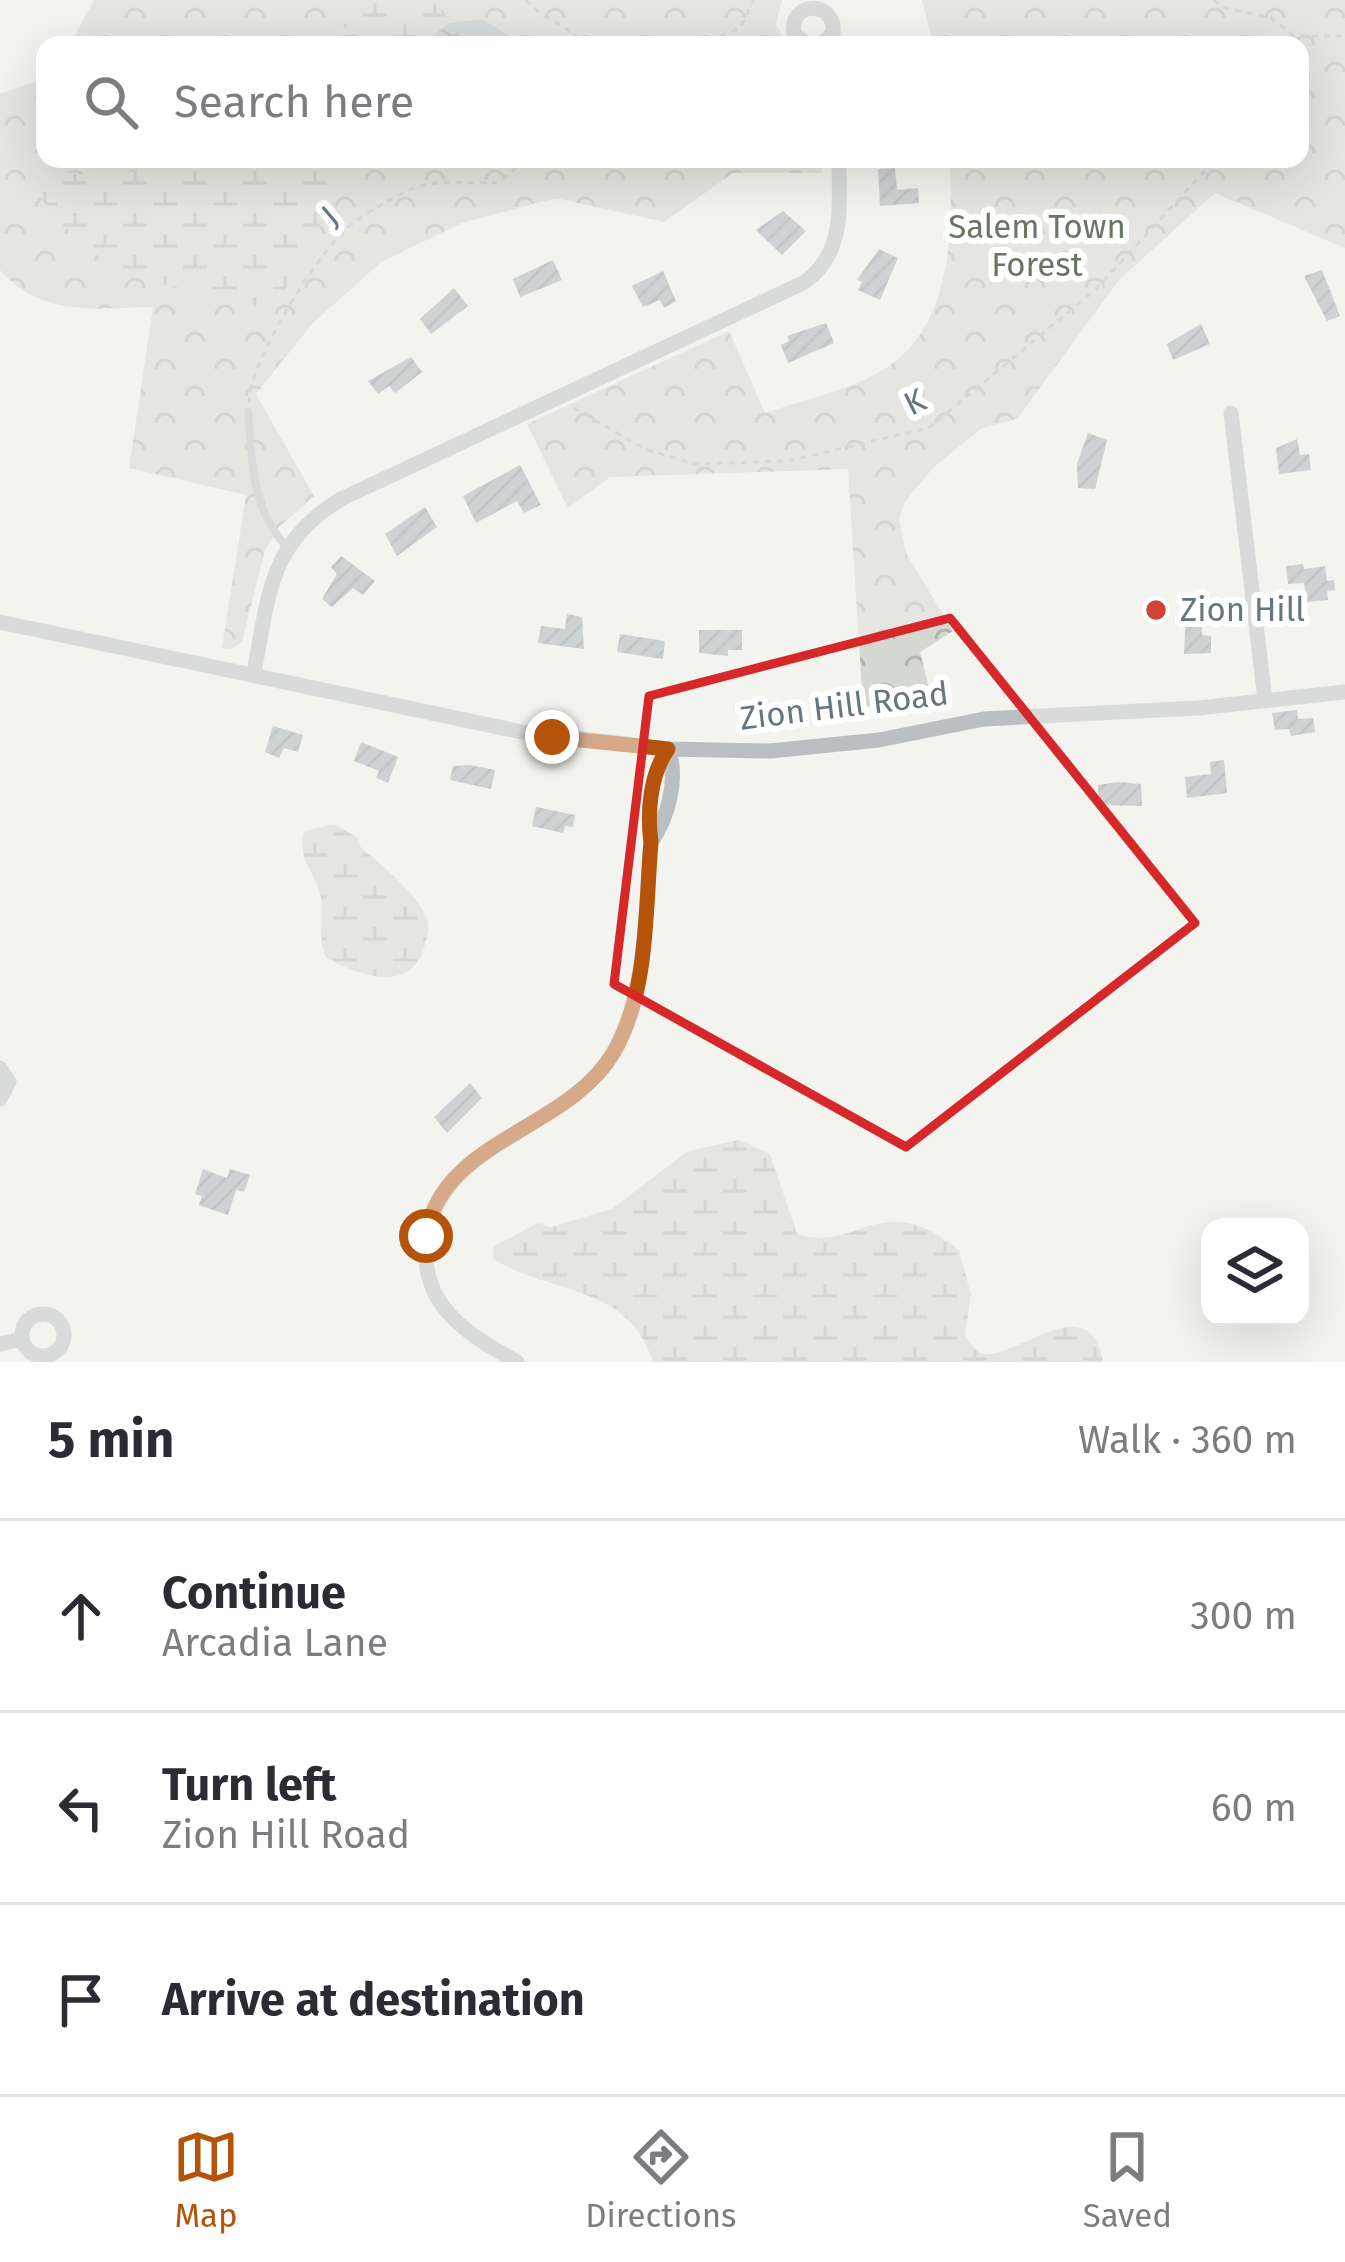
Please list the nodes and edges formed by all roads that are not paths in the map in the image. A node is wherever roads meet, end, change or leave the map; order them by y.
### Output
1 (796, 36) edge
2 (829, 36) edge
3 (838, 168) edge
4 (248, 412) road end
5 (1231, 413) dead end
6 (286, 546) junction
7 (0, 622) edge
8 (254, 672) junction
9 (1345, 692) edge
10 (1265, 700) junction
11 (668, 749) junction
12 (0, 1068) edge
13 (0, 1100) edge
14 (22, 1339) dead end
15 (0, 1344) edge
16 (517, 1362) edge

1 - 2 street
3 - 6 street
4 - 6 lane
5 - 10 street
6 - 8 street
7 - 8 street, Zion Hill Road
8 - 11 street, Zion Hill Road
9 - 10 street, Zion Hill Road
10 - 11 street, Zion Hill Road
11 - 16 street
12 - 13 street
14 - 15 street

